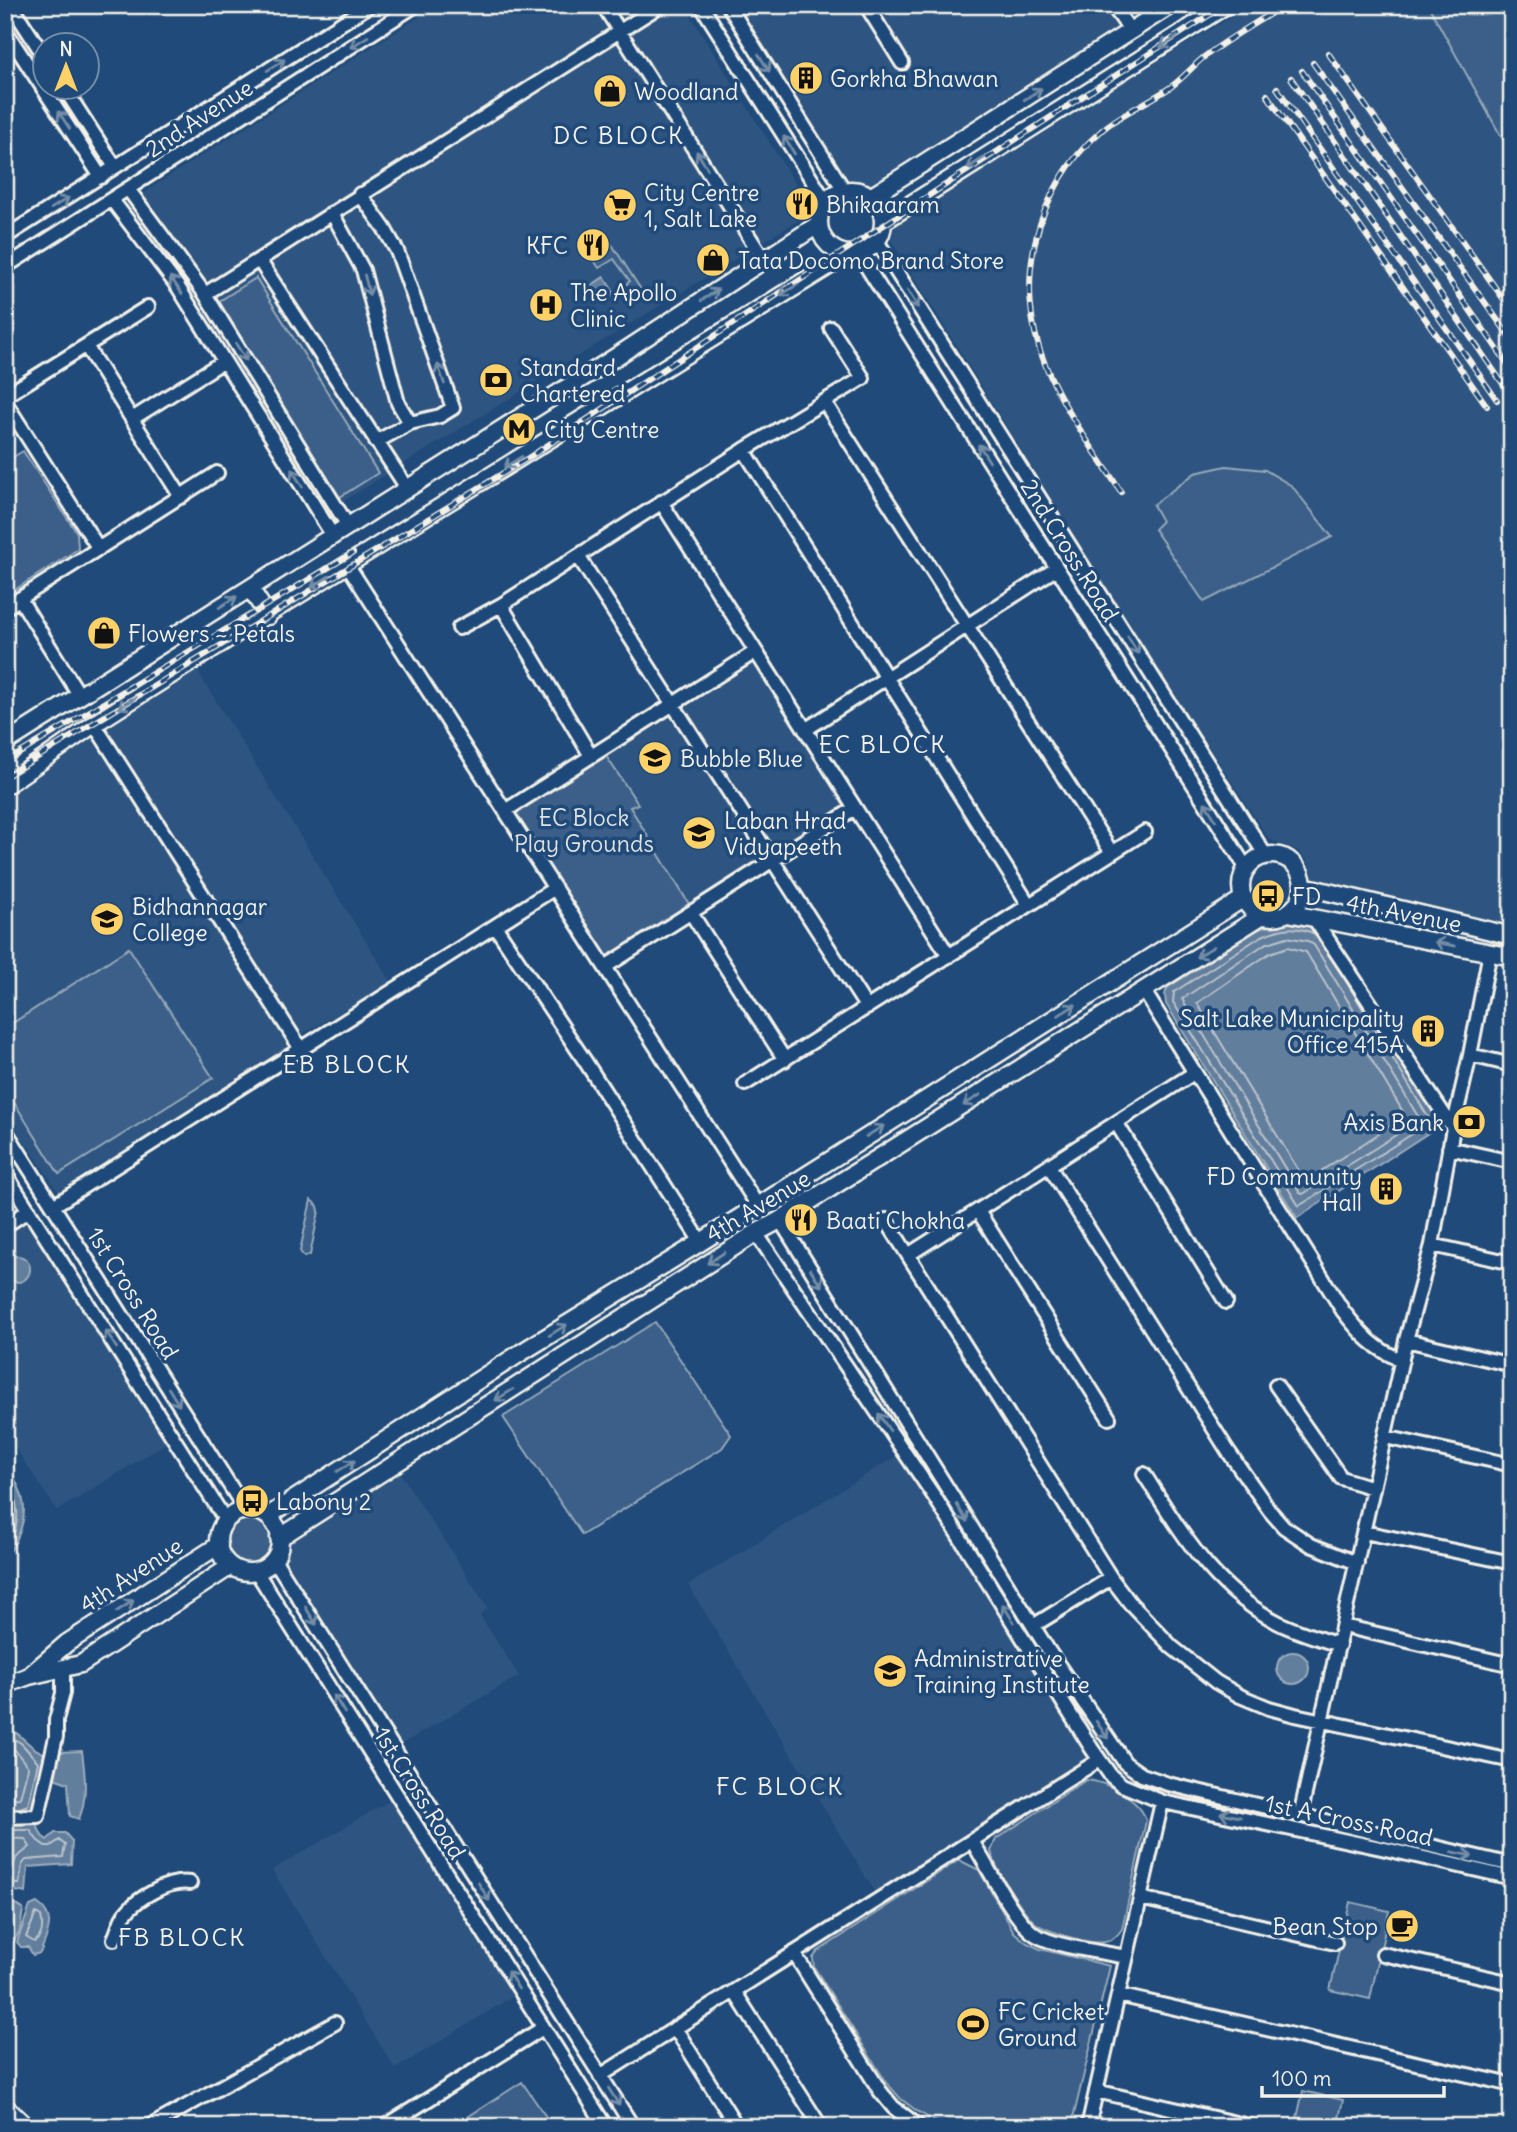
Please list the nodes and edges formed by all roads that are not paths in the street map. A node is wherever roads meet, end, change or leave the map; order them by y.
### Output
1 (11, 5) edge
2 (370, 5) edge
3 (416, 5) edge
4 (603, 5) edge
5 (661, 5) edge
6 (701, 5) edge
7 (727, 5) edge
8 (866, 5) edge
9 (1112, 5) edge
10 (1171, 5) edge
11 (1226, 5) edge
12 (5, 30) edge
13 (620, 31) junction
14 (1131, 31) junction
15 (32, 37) edge
16 (902, 63) dead end
17 (73, 102) edge
18 (167, 135) junction
19 (179, 156) junction
20 (115, 167) junction
21 (101, 177) junction
22 (128, 189) junction
23 (844, 190) junction
24 (360, 194) junction
25 (872, 196) junction
26 (112, 200) junction
27 (825, 202) junction
28 (332, 213) junction
29 (884, 221) junction
30 (819, 224) junction
31 (5, 237) edge
32 (877, 241) junction
33 (853, 254) junction
34 (259, 260) junction
35 (764, 260) junction
36 (5, 267) edge
37 (205, 294) junction
38 (148, 307) dead end
39 (218, 314) junction
40 (201, 325) junction
41 (831, 328) dead end
42 (86, 345) junction
43 (224, 361) junction
44 (5, 396) edge
45 (5, 402) edge
46 (825, 403) junction
47 (132, 419) junction
48 (410, 423) junction
49 (376, 442) junction
50 (744, 450) junction
51 (217, 473) dead end
52 (1026, 476) junction
53 (407, 488) junction
54 (1007, 490) junction
55 (181, 497) junction
56 (661, 502) junction
57 (348, 526) junction
58 (333, 536) junction
59 (99, 549) junction
60 (578, 556) junction
61 (347, 564) junction
62 (1057, 568) junction
63 (250, 588) junction
64 (20, 598) junction
65 (500, 605) junction
66 (5, 608) edge
67 (268, 615) junction
68 (968, 625) junction
69 (459, 628) dead end
70 (755, 652) junction
71 (885, 678) junction
72 (80, 696) junction
73 (673, 704) junction
74 (94, 724) junction
75 (805, 730) junction
76 (5, 743) edge
77 (591, 756) junction
78 (5, 786) edge
79 (855, 808) junction
80 (505, 811) junction
81 (1145, 832) dead end
82 (1112, 853) junction
83 (1266, 856) junction
84 (772, 860) junction
85 (1247, 869) junction
86 (1303, 886) junction
87 (555, 888) junction
88 (1244, 898) junction
89 (1029, 905) junction
90 (691, 913) junction
91 (1288, 913) junction
92 (1262, 915) junction
93 (1315, 920) junction
94 (495, 926) junction
95 (1512, 936) edge
96 (1490, 952) junction
97 (949, 956) junction
98 (1512, 957) edge
99 (605, 967) junction
100 (1143, 991) junction
101 (867, 1008) junction
102 (301, 1049) junction
103 (1470, 1055) junction
104 (785, 1060) junction
105 (986, 1062) junction
106 (1512, 1065) edge
107 (1194, 1073) junction
108 (746, 1084) dead end
109 (998, 1084) junction
110 (1116, 1124) junction
111 (1452, 1128) junction
112 (6, 1131) edge
113 (1449, 1148) junction
114 (838, 1155) junction
115 (1512, 1162) edge
116 (1048, 1166) junction
117 (5, 1173) edge
118 (853, 1174) junction
119 (53, 1206) junction
120 (758, 1206) junction
121 (29, 1210) junction
122 (978, 1211) junction
123 (780, 1220) junction
124 (886, 1220) dead end
125 (5, 1226) edge
126 (756, 1233) junction
127 (701, 1242) junction
128 (1433, 1245) junction
129 (908, 1255) junction
130 (1512, 1263) edge
131 (1226, 1302) dead end
132 (1406, 1340) junction
133 (523, 1352) junction
134 (1402, 1360) junction
135 (1512, 1364) edge
136 (538, 1373) junction
137 (1276, 1385) dead end
138 (1109, 1418) dead end
139 (1385, 1437) junction
140 (1512, 1465) edge
141 (1144, 1474) dead end
142 (947, 1487) junction
143 (1373, 1488) junction
144 (934, 1496) junction
145 (246, 1511) junction
146 (268, 1516) junction
147 (226, 1521) junction
148 (1364, 1532) junction
149 (279, 1538) junction
150 (219, 1545) junction
151 (274, 1559) junction
152 (1357, 1563) junction
153 (1512, 1563) edge
154 (232, 1566) junction
155 (256, 1571) junction
156 (1111, 1578) junction
157 (1033, 1626) junction
158 (1343, 1626) junction
159 (1339, 1645) junction
160 (1512, 1665) edge
161 (63, 1668) junction
162 (29, 1676) junction
163 (5, 1685) edge
164 (1322, 1721) junction
165 (1099, 1760) junction
166 (1512, 1761) edge
167 (1161, 1802) junction
168 (1300, 1816) junction
169 (5, 1817) edge
170 (1367, 1838) junction
171 (453, 1841) junction
172 (972, 1841) junction
173 (433, 1853) junction
174 (1512, 1865) edge
175 (1512, 1878) edge
176 (190, 1883) dead end
177 (1140, 1898) junction
178 (114, 1940) dead end
179 (1335, 1942) dead end
180 (794, 1953) junction
181 (1383, 1954) dead end
182 (1126, 1957) junction
183 (1512, 1983) edge
184 (734, 1991) junction
185 (1118, 1995) junction
186 (335, 2023) dead end
187 (675, 2028) junction
188 (547, 2033) junction
189 (600, 2076) junction
190 (1512, 2085) edge
191 (1096, 2091) junction
192 (5, 2108) edge
193 (630, 2125) edge
194 (15, 2127) edge
195 (149, 2127) edge
196 (384, 2127) edge
197 (606, 2127) edge
198 (737, 2127) edge
199 (821, 2127) edge
200 (919, 2127) edge
201 (1088, 2127) edge
202 (1253, 2127) edge

1 - 15 street
18 -> 2 street, 2nd Avenue
3 -> 19 street, 2nd Avenue
4 - 13 street
5 - 13 street
27 -> 6 street
7 -> 23 street
8 - 16 street
9 - 14 street
10 - 14 main road
11 -> 29 main road
21 -> 12 street
13 - 24 street
35 -> 13 street
25 -> 14 main road
17 - 20 street
18 - 19 street
18 - 20 street, 2nd Avenue
19 - 22 street, 2nd Avenue
20 - 21 street, 2nd Avenue
31 -> 21 street, 2nd Avenue
22 - 26 street, 2nd Avenue
22 - 37 street
23 - 25 main road
23 - 27 main road
24 - 28 street
48 -> 24 street
25 - 29 main road
26 - 36 street, 2nd Avenue
40 -> 26 street
27 - 30 main road
28 - 34 street
28 -> 48 street
29 - 32 main road
30 - 33 main road
30 - 35 main road
32 - 33 main road
32 -> 52 street, 2nd Cross Road
54 -> 33 street, 2nd Cross Road
33 -> 61 main road
34 - 37 street
34 - 49 street
53 -> 35 main road
37 - 39 street
38 - 42 street
39 - 40 street
39 -> 57 street
40 - 43 street
41 - 46 street
42 - 44 street
42 - 47 street
43 - 47 street
58 -> 43 street
45 - 59 street
46 - 50 street
46 - 68 street
47 - 55 street
48 - 49 street
49 - 53 street
50 - 56 street
50 - 71 street
51 - 55 street
52 - 54 street
52 -> 83 street, 2nd Cross Road
53 - 57 main road
54 - 62 street, 2nd Cross Road
55 - 59 street
56 - 60 street
56 - 70 street
57 - 58 main road
58 - 63 main road
59 - 64 street
60 - 65 street
60 - 73 street
61 -> 67 main road
61 - 80 street
62 - 68 street
85 -> 62 street, 2nd Cross Road
63 - 67 main road
72 -> 63 main road
64 - 66 street
64 - 72 street
65 - 69 street
65 - 77 street
67 -> 74 main road
68 - 71 street
68 - 82 street
70 - 73 street
70 - 75 street
71 - 75 street
71 - 89 street
72 - 76 main road
73 - 77 street
73 - 84 street
74 - 78 main road
74 - 102 street
75 - 79 street
77 - 80 street
79 - 84 street
79 - 97 street
80 - 87 street
81 - 82 street
82 - 89 street
83 - 85 main road
83 - 86 main road
84 - 90 street
84 - 101 street
85 - 88 main road
86 - 91 main road
86 - 95 main road, 4th Avenue
87 - 94 street
87 - 99 street
88 - 92 main road
105 -> 88 main road, 4th Avenue
89 - 97 street
90 - 99 street
90 - 104 street
91 - 92 main road
91 - 93 main road, 4th Avenue
92 -> 100 main road, 4th Avenue
96 -> 93 main road, 4th Avenue
93 - 111 street
94 - 102 street
94 - 127 street
96 - 98 main road, 4th Avenue
96 - 103 street
97 - 101 street
99 - 120 street
100 - 107 street
100 - 109 main road, 4th Avenue
101 - 104 street
102 - 119 street
103 - 106 street
103 - 111 street
104 - 108 street
105 - 109 main road
114 -> 105 main road, 4th Avenue
107 - 110 street
107 - 134 street
109 -> 118 main road, 4th Avenue
110 - 116 street
110 - 131 street
111 - 113 street
112 - 119 street, 1st Cross Road
113 - 115 street
113 - 128 street
114 - 118 main road
114 - 120 main road, 4th Avenue
116 - 122 street
116 - 152 street
117 - 121 street, 1st Cross Road
118 - 123 main road, 4th Avenue
119 -> 145 street, 1st Cross Road
120 - 127 main road, 4th Avenue
121 - 125 street
147 -> 121 street, 1st Cross Road
122 - 129 street
122 - 138 street
123 - 126 main road, 4th Avenue
123 -> 142 street, 1st A Cross Road
124 - 129 street
126 -> 136 main road, 4th Avenue
144 -> 126 street, 1st A Cross Road
133 -> 127 main road, 4th Avenue
128 - 130 street
128 - 132 street
129 - 156 street
132 - 134 street
132 - 135 street
133 - 136 main road
146 -> 133 main road, 4th Avenue
134 - 139 street
136 -> 149 main road, 4th Avenue
137 - 143 street
139 - 140 street
139 - 143 street
141 - 159 street
142 - 144 street
142 -> 157 street, 1st A Cross Road
143 - 148 street
165 -> 144 street, 1st A Cross Road
145 - 146 main road
145 - 147 main road
146 - 149 main road
147 - 150 main road
148 - 152 street
148 - 153 street
149 - 151 main road
150 - 154 main road
162 -> 150 main road, 4th Avenue
151 - 155 main road
151 -> 171 street
152 - 158 street
154 - 155 main road
154 - 161 main road
173 -> 155 street, 1st Cross Road
156 - 157 street
156 - 164 street
157 -> 168 street, 1st A Cross Road
158 - 159 street
158 - 160 street
159 - 164 street
161 - 162 main road
161 - 169 street
162 - 163 main road
164 - 166 street
164 - 168 street
165 - 167 street, 1st A Cross Road
165 - 172 street
170 -> 167 street, 1st A Cross Road
167 - 177 street
168 - 170 street, 1st A Cross Road
170 -> 174 street, 1st A Cross Road
170 - 175 street, 1st A Cross Road
171 - 173 street
171 -> 189 street
172 - 180 street
172 - 182 street
188 -> 173 street, 1st Cross Road
176 - 178 street
177 - 179 street
177 - 182 street
180 - 184 street
180 - 200 street
181 - 183 street
182 - 185 street
184 - 187 street
184 - 199 street
185 - 190 street
185 - 191 street
186 - 195 street
187 - 189 street
187 - 198 street
188 - 196 street
188 - 197 street, 1st Cross Road
189 -> 193 street
191 - 201 street
191 - 202 street
192 - 194 street

